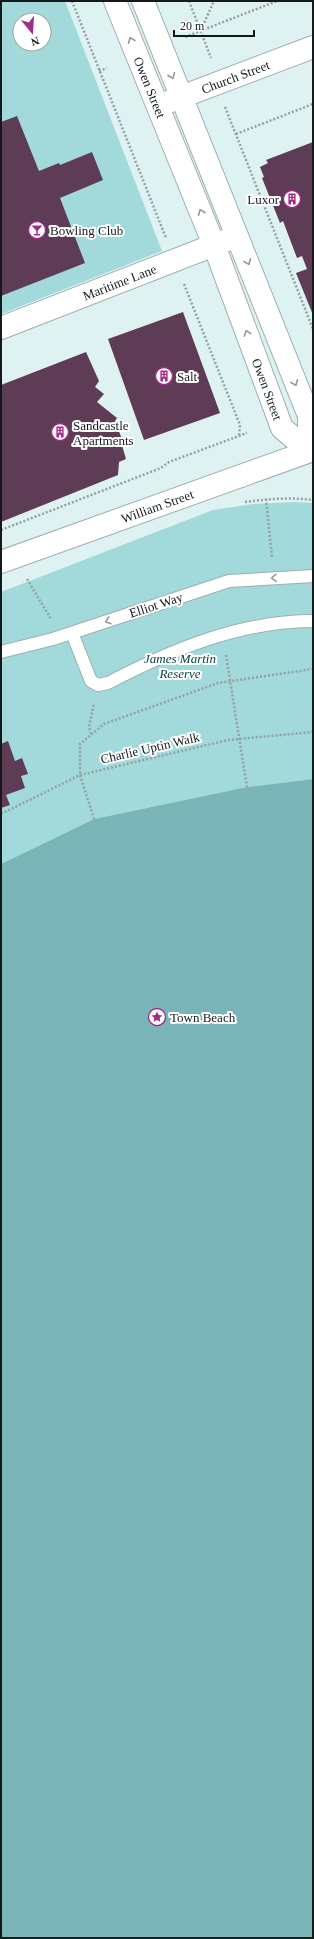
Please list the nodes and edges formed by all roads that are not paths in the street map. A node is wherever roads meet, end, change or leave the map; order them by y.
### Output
1 (115, 1) edge
2 (143, 1) edge
3 (313, 48) edge
4 (181, 97) junction
5 (158, 106) junction
6 (237, 236) junction
7 (214, 245) junction
8 (1, 328) edge
9 (312, 452) edge
10 (1, 562) edge
11 (313, 576) edge
12 (313, 621) edge
13 (72, 633) junction
14 (1, 652) edge

5 -> 1 street, Owen Street
2 -> 4 street, Owen Street
3 - 4 street, Church Street
4 - 5 street, Church Street
4 - 6 street, Owen Street
7 -> 5 street, Owen Street
6 - 7 street, Maritime Lane
6 -> 9 street, Owen Street
7 - 8 street, Maritime Lane
9 -> 7 street, Owen Street
9 - 10 street, William Street
11 -> 13 lane, Elliot Way
12 - 13 lane
13 - 14 lane, Elliot Way

